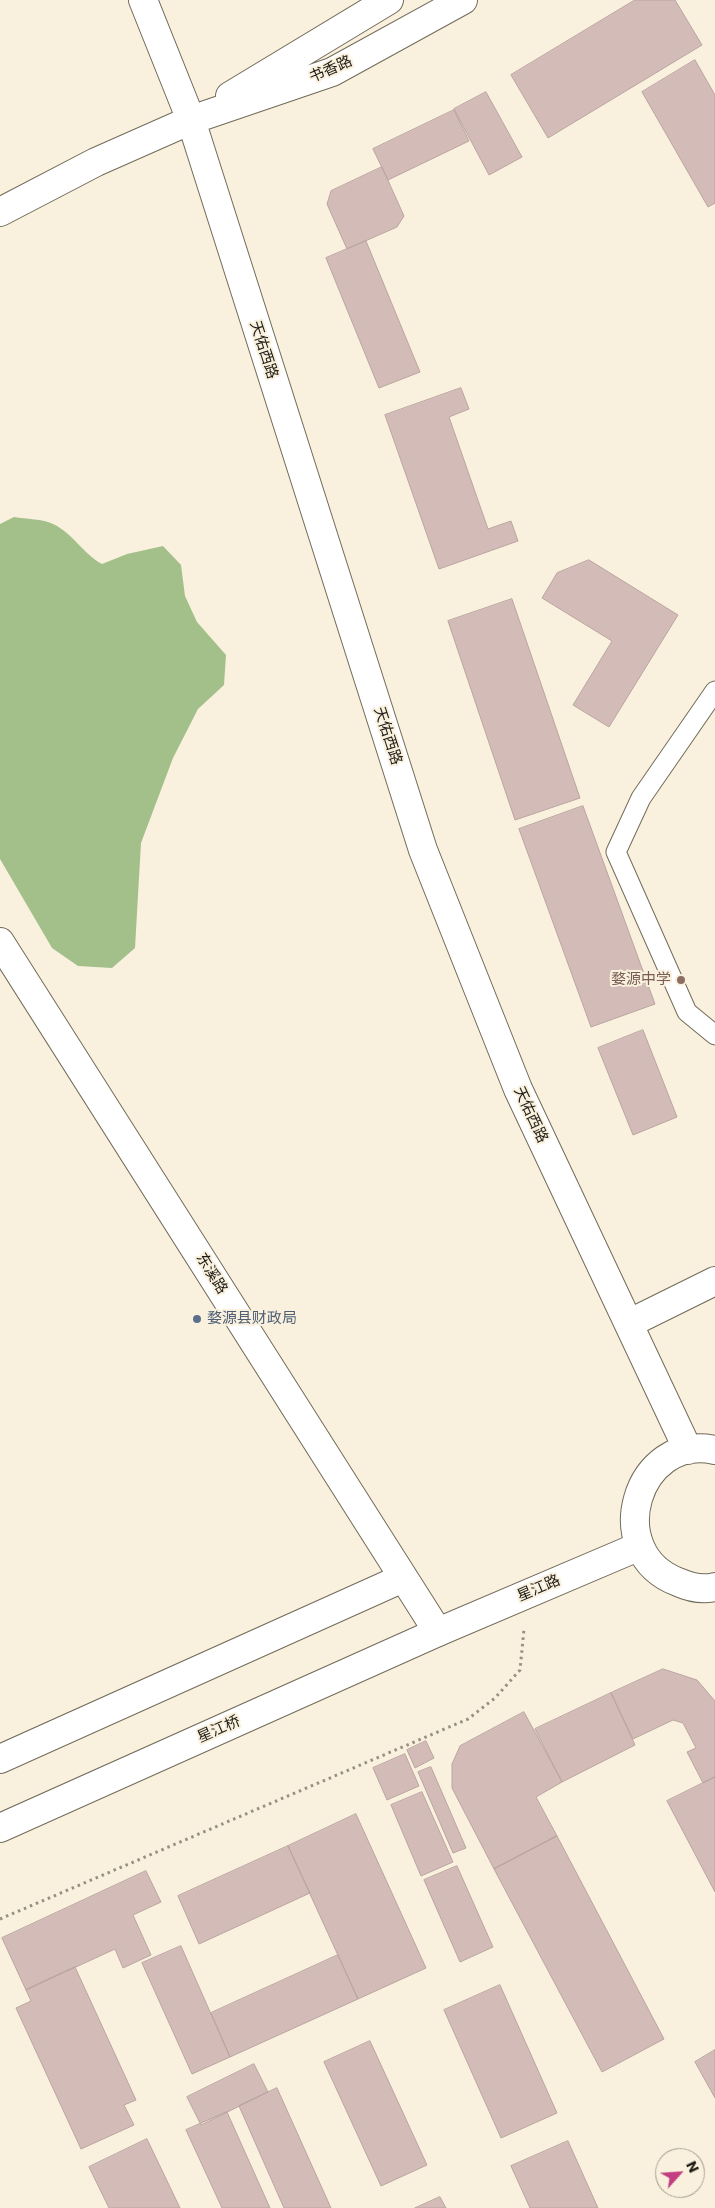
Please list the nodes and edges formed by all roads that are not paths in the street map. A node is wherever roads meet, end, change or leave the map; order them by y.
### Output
1 (143, 0) edge
2 (389, 0) edge
3 (464, 0) edge
4 (191, 120) junction
5 (0, 212) edge
6 (715, 690) edge
7 (2, 948) edge
8 (715, 1035) edge
9 (715, 1281) edge
10 (630, 1323) junction
11 (688, 1450) junction
12 (715, 1450) edge
13 (640, 1546) junction
14 (403, 1578) junction
15 (715, 1587) edge
16 (438, 1632) junction
17 (0, 1759) edge
18 (0, 1828) edge

1 - 4 street, 天佑西路
2 - 4 street, 书香路
3 - 4 street, 书香路
4 - 5 street, 书香路
4 - 10 street, 天佑西路
6 - 8 lane
7 - 14 street, 东溪路
9 - 10 street
10 - 11 street, 天佑西路
11 - 12 street
11 - 13 street
13 - 15 street
13 - 16 street, 星江路
14 - 16 street, 东溪路
14 - 17 street
16 - 18 street, 星江桥

